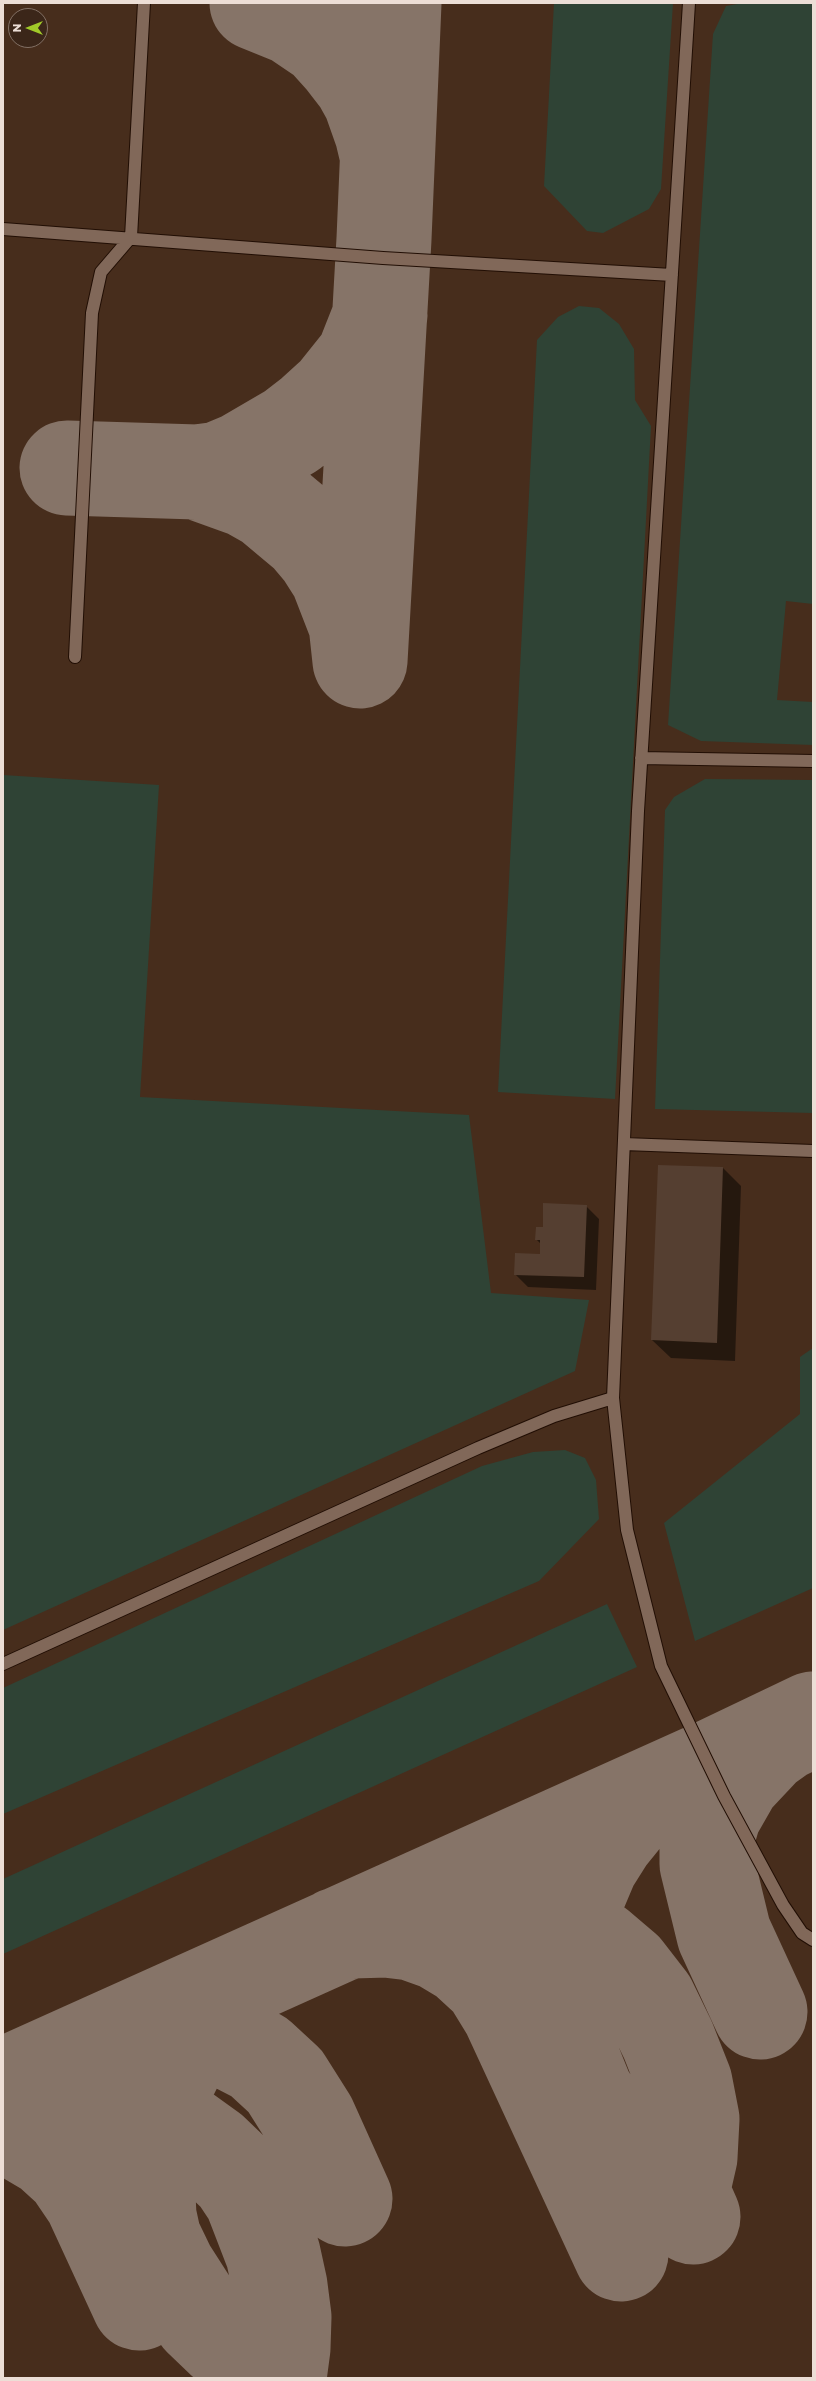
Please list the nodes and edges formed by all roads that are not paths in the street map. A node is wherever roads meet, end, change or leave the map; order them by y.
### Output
1 (144, 3) edge
2 (689, 3) edge
3 (3, 229) edge
4 (132, 237) junction
5 (672, 275) junction
6 (75, 657) dead end
7 (641, 758) junction
8 (813, 760) edge
9 (624, 1144) junction
10 (813, 1151) edge
11 (613, 1398) junction
12 (3, 1664) edge
13 (813, 1940) edge

1 - 4 lane
2 - 5 lane
3 - 4 lane
4 - 5 lane
4 - 6 lane
5 - 7 lane
7 - 8 lane
7 - 9 lane
9 - 10 lane
9 - 11 lane
11 - 12 lane
11 - 13 lane

